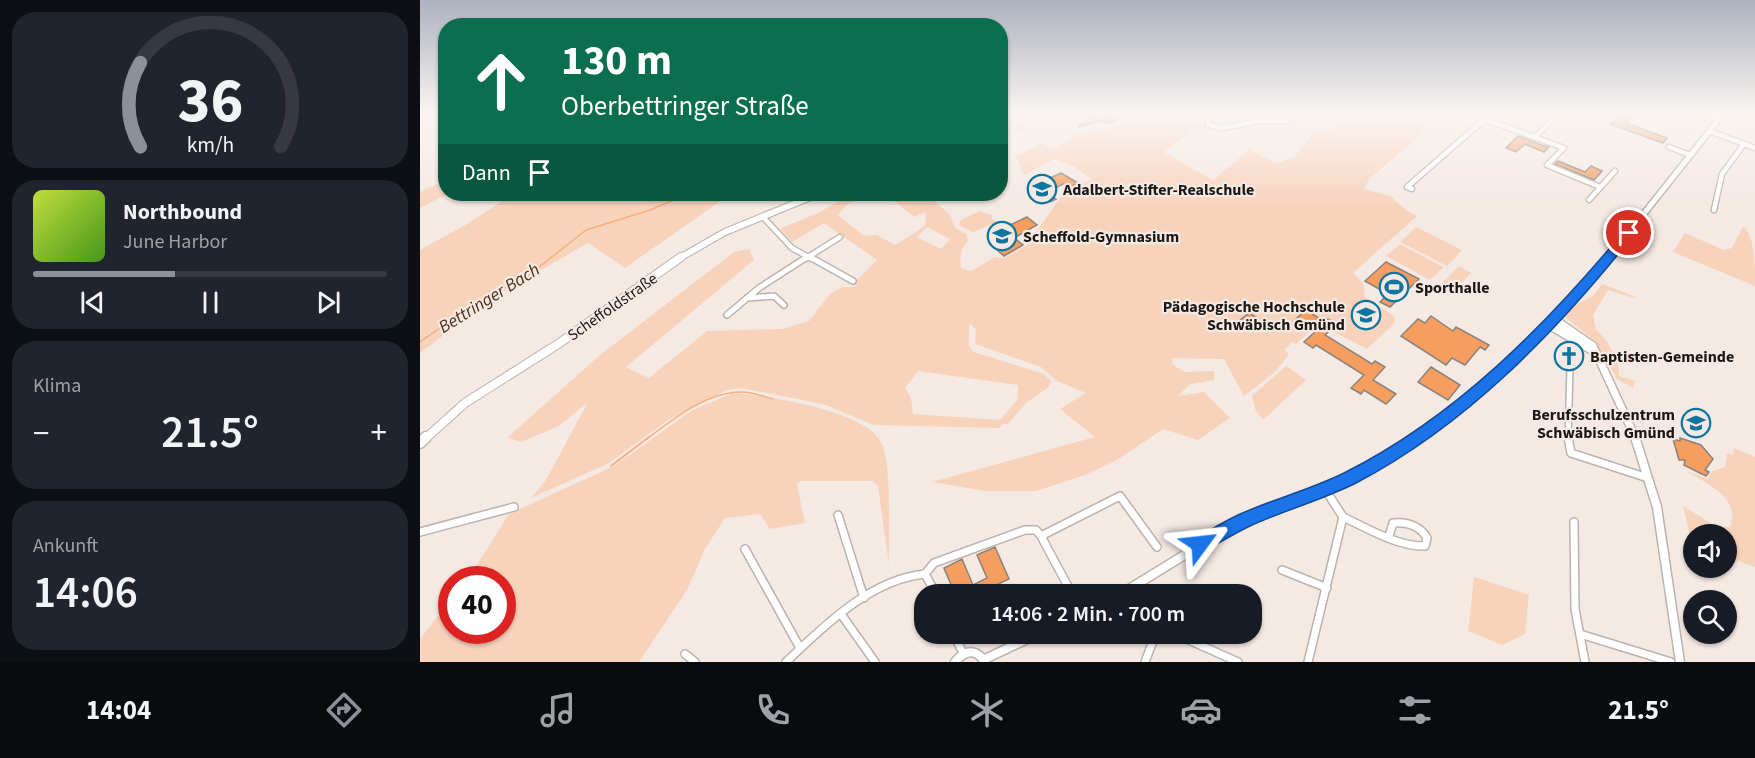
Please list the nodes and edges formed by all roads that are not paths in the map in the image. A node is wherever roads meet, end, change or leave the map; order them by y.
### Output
1 (1455, 145) edge
2 (1557, 145) edge
3 (1698, 145) edge
4 (1743, 145) edge
5 (1669, 147) dead end
6 (1690, 155) junction
7 (1615, 171) dead end
8 (1600, 187) junction
9 (1412, 189) dead end
10 (1589, 200) dead end
11 (801, 201) edge
12 (1714, 210) dead end
13 (763, 217) junction
14 (840, 237) dead end
15 (808, 257) junction
16 (853, 281) dead end
17 (747, 298) junction
18 (784, 304) dead end
19 (727, 315) dead end
20 (1552, 322) junction
21 (1570, 368) dead end
22 (420, 443) edge
23 (1650, 478) junction
24 (1325, 489) junction
25 (514, 507) dead end
26 (838, 515) dead end
27 (1342, 517) junction
28 (1574, 522) dead end
29 (420, 532) edge
30 (1041, 536) junction
31 (1389, 536) junction
32 (1157, 547) dead end
33 (745, 549) dead end
34 (1282, 570) dead end
35 (925, 574) junction
36 (930, 584) edge
37 (1067, 584) edge
38 (1137, 584) edge
39 (1326, 588) junction
40 (864, 598) junction
41 (841, 614) junction
42 (1580, 634) junction
43 (958, 644) edge
44 (1018, 644) edge
45 (1152, 644) edge
46 (1198, 644) edge
47 (800, 648) junction
48 (963, 653) junction
49 (685, 654) dead end
50 (985, 661) edge
51 (695, 662) edge
52 (786, 662) edge
53 (874, 662) edge
54 (955, 662) edge
55 (1145, 662) edge
56 (1238, 662) edge
57 (1308, 662) edge
58 (1584, 662) edge
59 (1671, 662) edge
60 (1680, 662) edge

1 - 9 street
2 - 8 street
3 - 6 street
4 - 12 street
5 - 6 street
6 - 20 street
7 - 8 street
8 - 10 street
11 - 13 main road, Scheffoldstraße
13 - 15 street
13 - 22 main road, Scheffoldstraße
14 - 15 street
15 - 16 street
15 - 17 street
17 - 18 street
17 - 19 street
20 - 23 street
20 - 24 street
21 - 23 street
23 - 60 street
24 - 27 street
24 - 38 street
25 - 29 street
26 - 40 street
27 - 31 street
27 - 39 street
28 - 42 street
30 - 32 street
30 - 35 street
30 - 37 street
31 - 31 street
33 - 47 street
34 - 39 street
35 - 36 street
35 - 40 street
39 - 57 street
40 - 41 street
41 - 47 street
41 - 53 street
42 - 58 street
42 - 59 street
43 - 48 street
44 - 50 street
45 - 55 street
46 - 56 street
47 - 52 street
48 - 50 street
48 - 54 street
49 - 51 street

